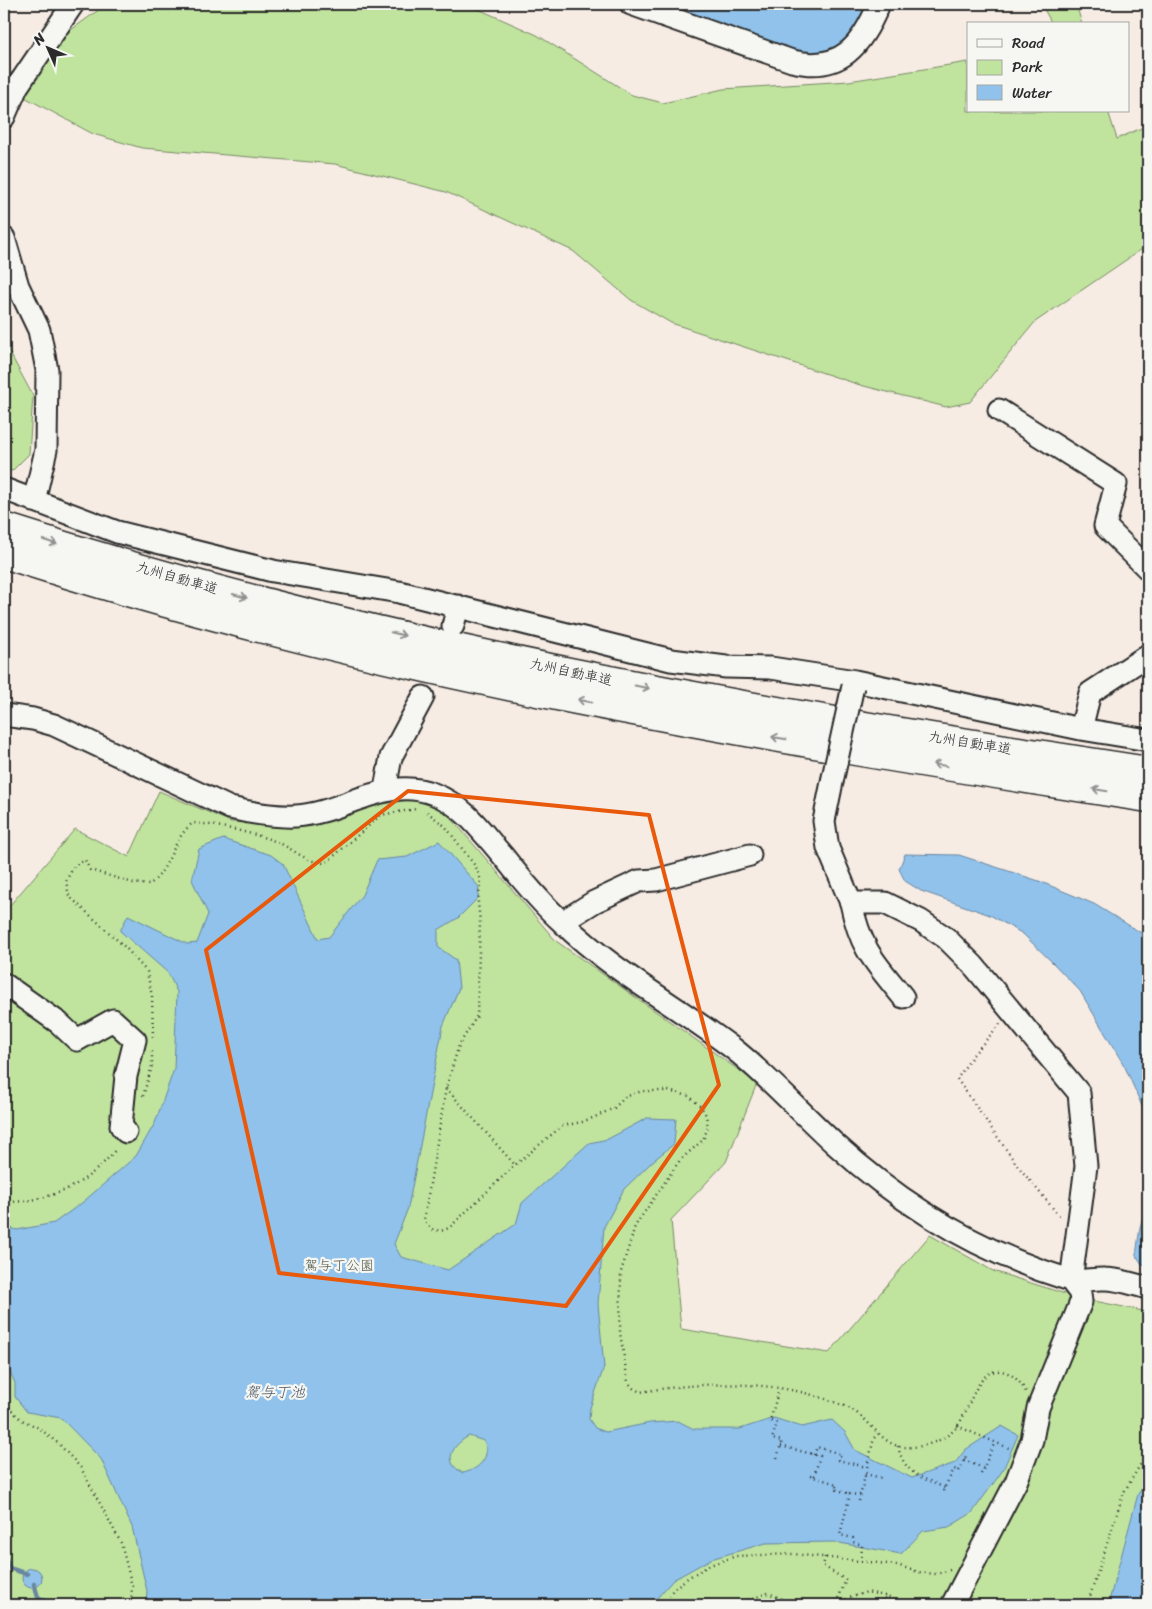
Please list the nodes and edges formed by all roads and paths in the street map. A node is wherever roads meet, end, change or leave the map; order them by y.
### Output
1 (73, 4) edge
2 (631, 4) edge
3 (879, 4) edge
4 (4, 116) edge
5 (4, 238) edge
6 (999, 410) dead end
7 (4, 489) edge
8 (34, 501) junction
9 (4, 527) edge
10 (4, 554) edge
11 (1148, 569) edge
12 (1148, 656) edge
13 (854, 684) junction
14 (423, 697) dead end
15 (4, 715) edge
16 (1081, 729) junction
17 (1148, 740) edge
18 (1148, 771) edge
19 (385, 790) junction
20 (1148, 798) edge
21 (750, 855) dead end
22 (851, 903) junction
23 (562, 922) junction
24 (4, 984) edge
25 (903, 997) dead end
26 (1010, 1011) junction
27 (446, 1088) junction
28 (141, 1104) dead end
29 (126, 1132) joint
30 (515, 1165) junction
31 (4, 1202) edge
32 (1078, 1235) junction
33 (1071, 1281) junction
34 (1148, 1288) edge
35 (779, 1389) junction
36 (1026, 1394) dead end
37 (4, 1407) edge
38 (957, 1426) junction
39 (878, 1434) junction
40 (995, 1442) junction
41 (781, 1446) junction
42 (898, 1446) junction
43 (1016, 1451) dead end
44 (1148, 1452) edge
45 (814, 1455) junction
46 (966, 1456) dead end
47 (777, 1458) dead end
48 (964, 1460) junction
49 (866, 1467) dead end
50 (983, 1468) junction
51 (865, 1474) junction
52 (981, 1474) dead end
53 (810, 1476) dead end
54 (814, 1476) junction
55 (882, 1478) dead end
56 (850, 1494) junction
57 (860, 1495) dead end
58 (859, 1501) dead end
59 (825, 1557) junction
60 (860, 1561) junction
61 (951, 1570) dead end
62 (885, 1596) junction
63 (107, 1601) dead end
64 (837, 1601) junction
65 (131, 1605) edge
66 (665, 1605) edge
67 (734, 1605) edge
68 (797, 1605) edge
69 (811, 1605) edge
70 (880, 1605) edge
71 (906, 1605) edge
72 (952, 1605) edge
73 (1087, 1605) edge

1 - 4 street
2 - 3 street
5 - 8 street
6 - 11 street
7 - 8 street
8 - 13 street
9 -> 18 highway, 九州自動車道
20 -> 10 highway, 九州自動車道
12 - 16 street
13 - 16 street
13 - 22 street, bridge
14 - 19 street
15 - 19 street
16 - 17 street
19 - 23 street
21 - 23 street
22 - 25 street
22 - 26 street
23 - 33 street
24 - 29 street
26 - 32 street
26 - 32 path
27 - 28 path
27 - 30 path
27 - 30 path
29 - 31 path
30 - 35 path
32 - 33 street
33 - 34 street
33 - 72 street
35 - 39 path
35 - 41 path
36 - 38 path
37 - 65 path
38 - 40 path
38 - 42 path
39 - 42 path
39 - 51 path
40 - 43 path
40 - 50 path
41 - 45 path
41 - 47 path
42 - 48 path
44 - 73 path
45 - 49 path
45 - 54 path
46 - 48 path
48 - 50 path
50 - 52 path
51 - 55 path
51 - 58 path
53 - 54 path
54 - 56 path
56 - 57 path
56 - 60 path
59 - 60 path
59 - 64 path
59 - 66 path
60 - 61 path
62 - 64 path
62 - 70 path
62 - 71 path
63 - 65 path
64 - 69 path
67 - 68 path

